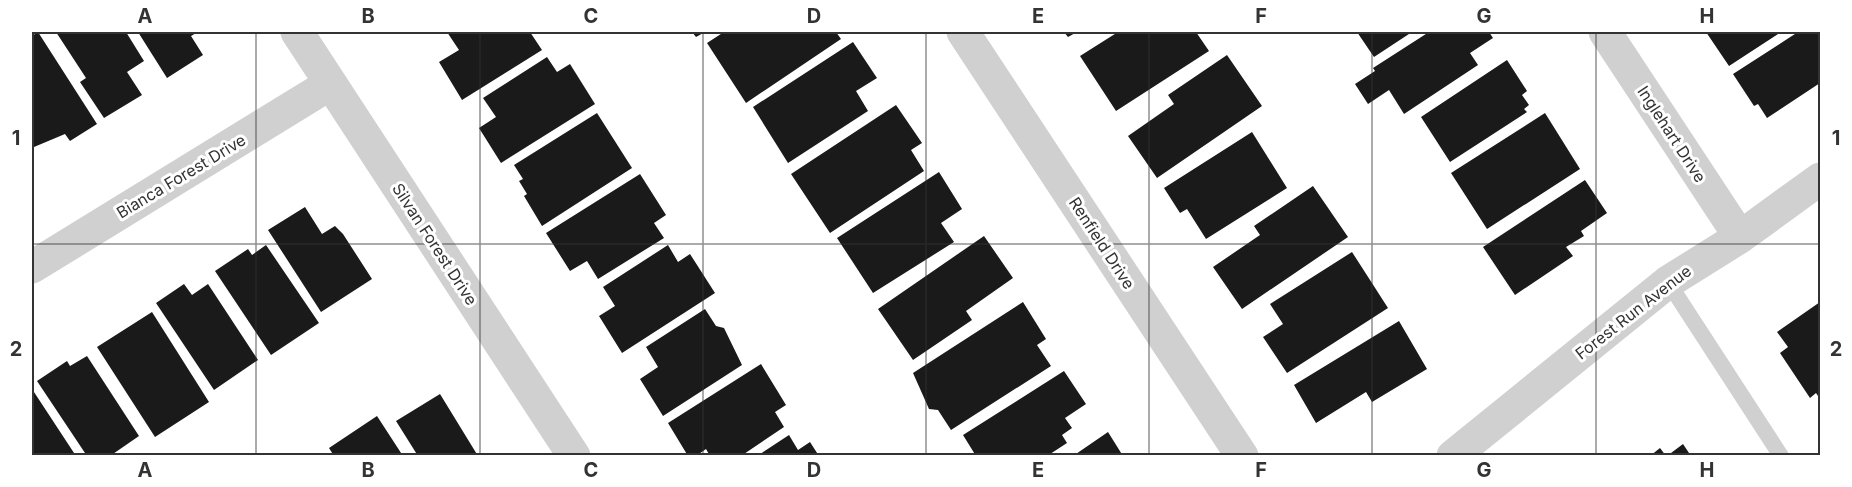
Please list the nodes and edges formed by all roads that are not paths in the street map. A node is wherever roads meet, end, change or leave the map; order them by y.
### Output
1 (297, 32) edge
2 (963, 32) edge
3 (1605, 32) edge
4 (330, 84) junction
5 (1821, 179) edge
6 (1740, 237) junction
7 (32, 267) edge
8 (1668, 282) junction
9 (574, 456) edge
10 (1242, 456) edge
11 (1453, 456) edge
12 (1780, 456) edge

1 - 4 street, Silvan Forest Drive
2 - 10 street, Renfield Drive
3 - 6 street, Inglehart Drive
4 - 7 street, Bianca Forest Drive
4 - 9 street, Silvan Forest Drive
5 - 6 street, Forest Run Avenue
6 - 8 street, Forest Run Avenue
8 - 11 street, Forest Run Avenue
8 - 12 lane

